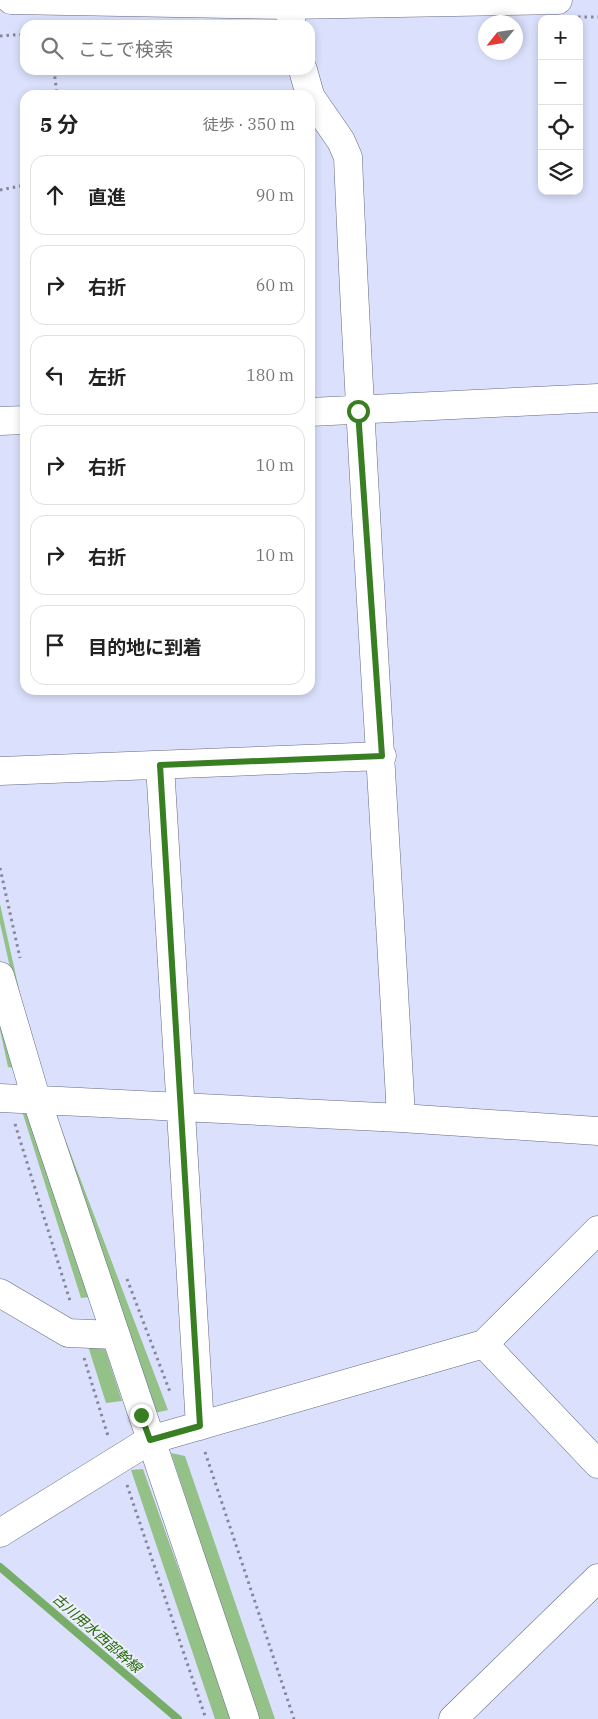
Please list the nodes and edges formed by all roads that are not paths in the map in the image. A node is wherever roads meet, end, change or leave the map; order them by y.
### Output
1 (10, 0) edge
2 (558, 0) edge
3 (505, 1) edge
4 (314, 2) edge
5 (290, 15) edge
6 (304, 75) edge
7 (308, 90) edge
8 (315, 103) edge
9 (598, 398) edge
10 (358, 411) junction
11 (315, 412) edge
12 (20, 420) edge
13 (0, 421) edge
14 (382, 756) junction
15 (160, 765) junction
16 (0, 771) edge
17 (0, 976) edge
18 (0, 1098) edge
19 (36, 1098) junction
20 (181, 1106) junction
21 (401, 1118) junction
22 (598, 1131) edge
23 (598, 1230) edge
24 (0, 1293) edge
25 (115, 1335) junction
26 (484, 1344) junction
27 (200, 1426) junction
28 (150, 1440) junction
29 (598, 1464) edge
30 (0, 1532) edge
31 (598, 1578) edge
32 (245, 1719) edge
33 (453, 1719) edge

1 - 5 street
2 - 3 street
3 - 4 street
4 - 5 street
6 - 7 street
8 - 10 street
9 - 10 street
10 - 11 street
10 - 14 street
12 - 13 street
14 - 15 street
14 - 21 street
15 - 16 street
15 - 20 street
17 - 19 street
18 - 19 street
19 - 20 street
19 - 25 street
20 - 21 street
20 - 27 street
21 - 22 street
23 - 26 street
24 - 25 street
25 - 28 street
26 - 27 street
26 - 29 street
27 - 28 street
28 - 30 street
28 - 32 street
31 - 33 street

